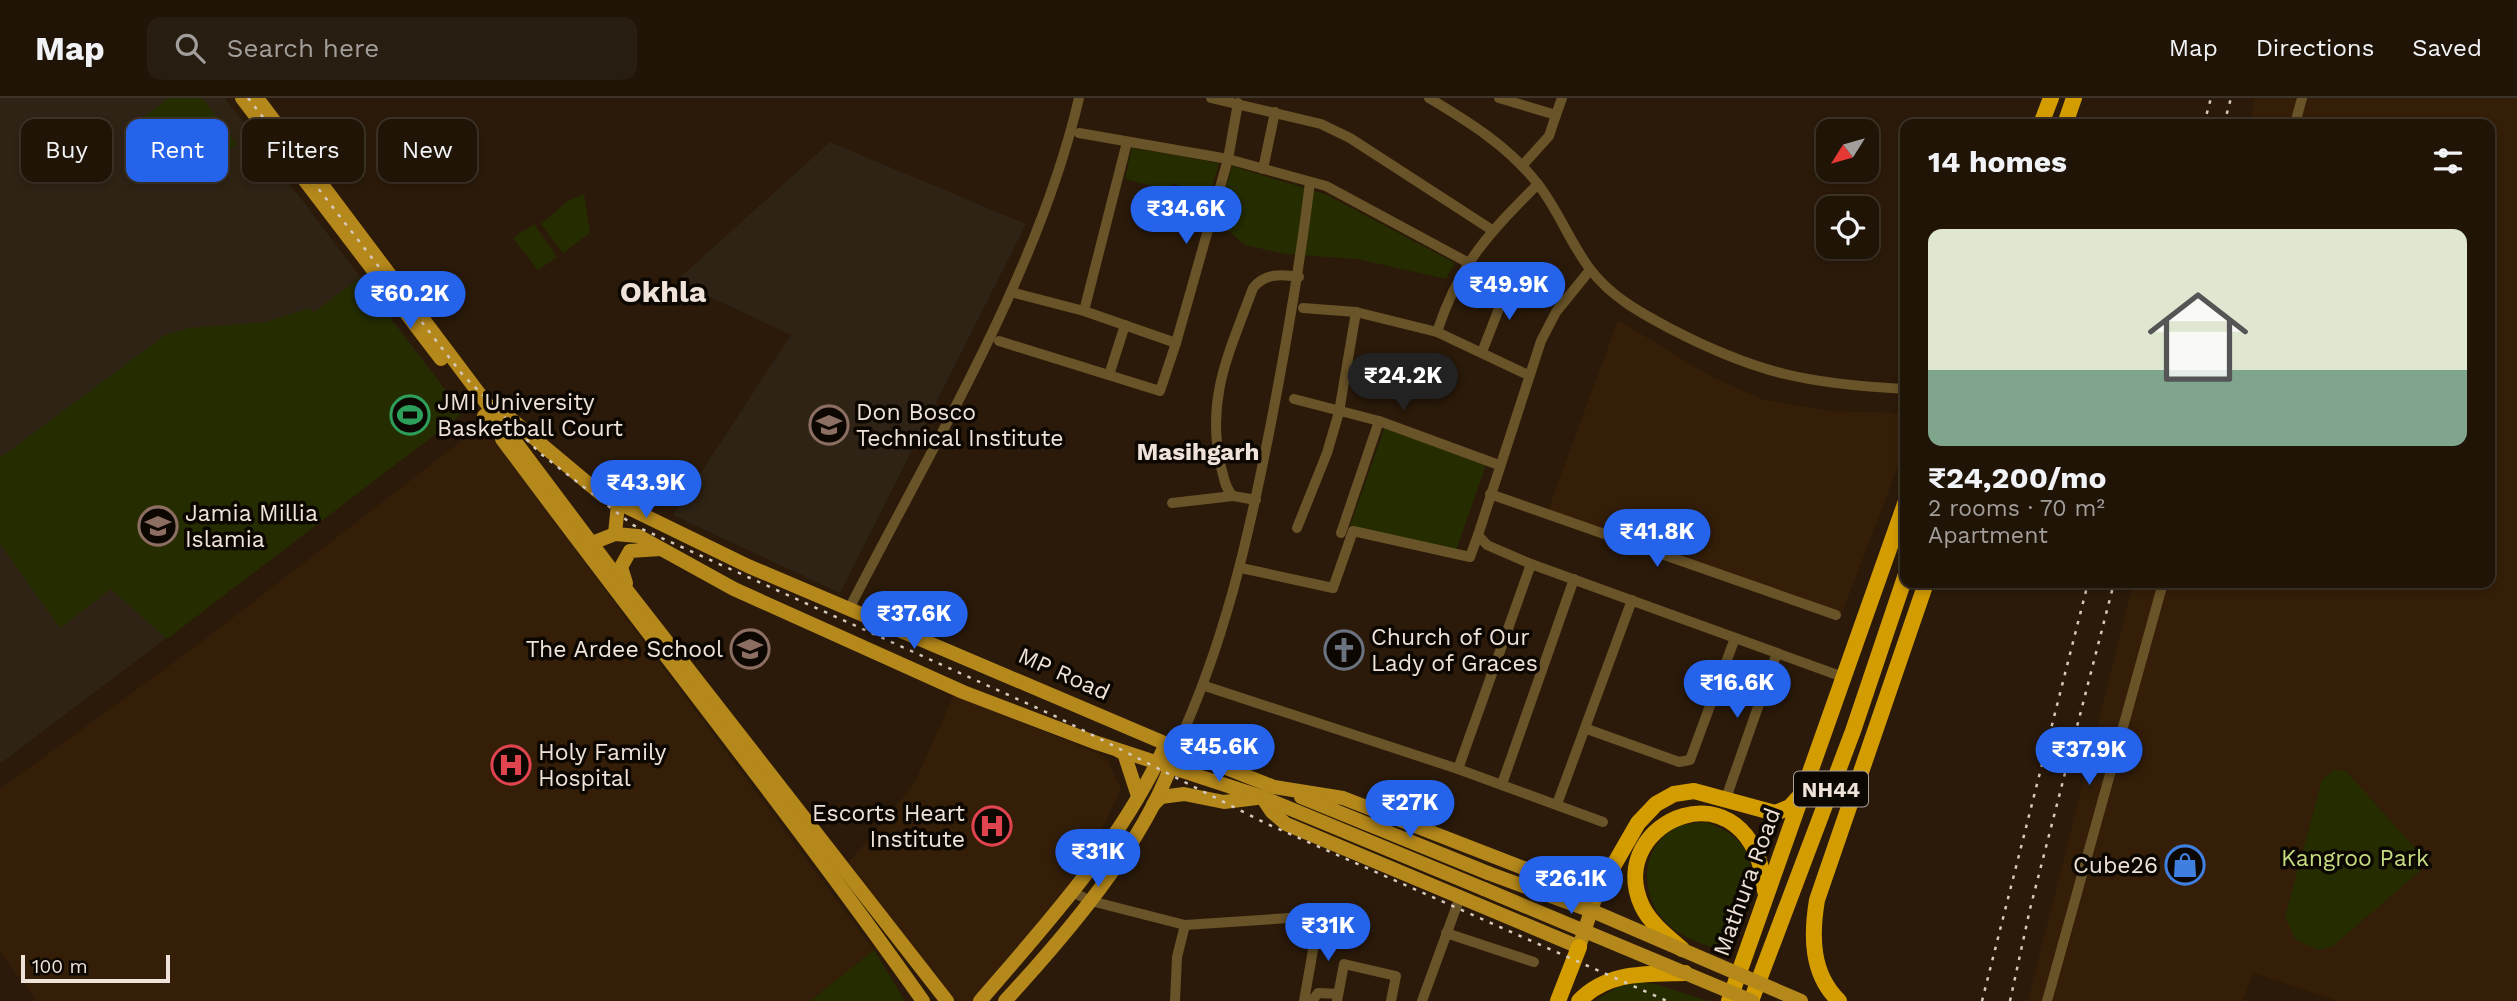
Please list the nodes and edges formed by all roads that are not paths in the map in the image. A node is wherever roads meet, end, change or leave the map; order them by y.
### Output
1 (242, 98) edge
2 (257, 98) edge
3 (1079, 98) edge
4 (1211, 98) edge
5 (1429, 98) edge
6 (1499, 98) edge
7 (1562, 98) edge
8 (2051, 98) edge
9 (2074, 98) edge
10 (2302, 98) edge
11 (1445, 102) edge
12 (1238, 103) junction
13 (1275, 112) junction
14 (1556, 115) junction
15 (2043, 119) edge
16 (2066, 119) edge
17 (2296, 119) edge
18 (1079, 133) dead end
19 (1127, 142) junction
20 (1228, 159) junction
21 (1522, 166) junction
22 (1263, 169) junction
23 (1310, 182) junction
24 (1538, 184) junction
25 (1492, 230) junction
26 (1468, 262) junction
27 (1590, 270) junction
28 (1299, 277) junction
29 (1509, 282) dead end
30 (1011, 292) junction
31 (1303, 308) dead end
32 (1084, 311) junction
33 (1356, 312) junction
34 (1125, 325) junction
35 (1437, 332) junction
36 (999, 341) dead end
37 (1177, 343) junction
38 (1482, 352) junction
39 (1110, 375) junction
40 (1528, 375) junction
41 (1900, 389) edge
42 (1294, 399) dead end
43 (1339, 412) junction
44 (488, 413) junction
45 (1379, 421) junction
46 (1499, 465) junction
47 (1490, 494) junction
48 (1233, 496) junction
49 (1256, 500) junction
50 (1172, 503) dead end
51 (618, 504) junction
52 (1900, 518) edge
53 (1297, 528) dead end
54 (1341, 533) dead end
55 (615, 534) junction
56 (1478, 535) junction
57 (588, 544) junction
58 (666, 549) junction
59 (1531, 564) junction
60 (1241, 568) junction
61 (1574, 579) junction
62 (1901, 588) edge
63 (1924, 588) edge
64 (2161, 588) edge
65 (629, 593) junction
66 (1632, 600) junction
67 (849, 609) junction
68 (1836, 615) dead end
69 (1735, 638) junction
70 (1777, 653) junction
71 (1843, 677) junction
72 (1205, 686) junction
73 (1587, 729) junction
74 (1094, 742) junction
75 (1171, 746) junction
76 (1164, 765) junction
77 (1458, 769) junction
78 (1502, 784) junction
79 (1274, 787) junction
80 (1803, 792) junction
81 (1138, 796) junction
82 (1262, 797) junction
83 (1726, 798) junction
84 (1557, 804) junction
85 (1152, 806) junction
86 (1326, 816) junction
87 (1603, 822) dead end
88 (1074, 893) junction
89 (1596, 896) junction
90 (1460, 897) junction
91 (1766, 897) junction
92 (1091, 901) junction
93 (1185, 925) junction
94 (1446, 933) junction
95 (1579, 947) junction
96 (1689, 955) junction
97 (1534, 962) dead end
98 (1685, 973) junction
99 (919, 997) edge
100 (1338, 998) edge
101 (947, 1001) edge
102 (980, 1001) edge
103 (1005, 1001) edge
104 (1175, 1001) edge
105 (1304, 1001) edge
106 (1312, 1001) edge
107 (1391, 1001) edge
108 (1422, 1001) edge
109 (1558, 1001) edge
110 (1579, 1001) edge
111 (1729, 1001) edge
112 (1751, 1001) edge
113 (1801, 1001) edge
114 (1839, 1001) edge
115 (2047, 1001) edge

1 - 44 main road
2 - 44 main road
3 - 30 street
4 - 12 street
5 - 11 street
6 - 14 street
7 - 14 street
8 - 15 highway
9 - 16 highway
10 - 17 street
11 - 21 street
12 - 13 street
12 - 20 street
13 - 22 street
13 - 25 street
14 - 21 street
18 - 19 street
19 - 20 street
19 - 32 street
20 - 22 street
20 - 37 street
21 - 24 street
22 - 23 street
23 - 26 street
23 - 28 street
24 - 25 street
24 - 27 street
25 - 26 street
26 - 35 street
27 - 40 street
27 - 41 street
28 - 48 street
28 - 49 street
29 - 38 street
30 - 32 street
30 - 67 street
31 - 33 street
32 - 34 street
33 - 35 street
33 - 43 street
34 - 37 street
34 - 39 street
35 - 38 street
36 - 39 street
37 - 39 street
38 - 40 street
40 - 46 street
42 - 43 street
43 - 45 street
43 - 53 street
44 - 51 main road, MP Road
44 - 57 main road
45 - 46 street
45 - 54 street
46 - 47 street
47 - 56 street
47 - 68 street
48 - 49 street
48 - 50 street
49 - 60 street
51 - 55 main road
51 - 67 main road, MP Road
52 - 71 highway, Mathura Road / NH44
55 - 57 main road
55 - 58 main road
56 - 59 street
56 - 60 street
57 - 65 main road
57 - 99 main road
58 - 65 main road
58 - 74 main road
59 - 61 street
59 - 77 street
60 - 72 street
61 - 66 street
61 - 78 street
62 - 112 highway, Mathura Road / NH44
63 - 114 highway
64 - 115 street
65 - 101 main road
66 - 69 street
66 - 73 street
67 - 75 main road, MP Road
69 - 70 street
69 - 73 street
70 - 71 street
70 - 83 street
71 - 80 highway, Mathura Road / NH44
72 - 75 street
72 - 77 street
73 - 84 street
74 - 76 main road
74 - 81 main road
75 - 76 main road
75 - 79 main road, MP Road
76 - 81 main road
76 - 82 main road
76 - 85 main road
77 - 78 street
78 - 84 street
79 - 86 main road
79 - 89 main road
80 - 83 highway
80 - 91 highway, Mathura Road / NH44
81 - 88 main road
82 - 85 main road
82 - 86 main road
82 - 90 main road
83 - 89 highway
84 - 87 street
85 - 92 main road
86 - 96 main road, bridge
86 - 98 main road, bridge
88 - 92 street
88 - 102 main road
89 - 95 main road
90 - 94 street
90 - 95 main road
91 - 96 highway, bridge
91 - 111 highway, Mathura Road / NH44
92 - 93 street
92 - 103 main road
93 - 104 street
93 - 105 street
94 - 97 street
94 - 108 street
95 - 109 highway
96 - 113 main road, bridge
98 - 110 highway
98 - 112 main road, bridge
100 - 106 street
100 - 107 street

